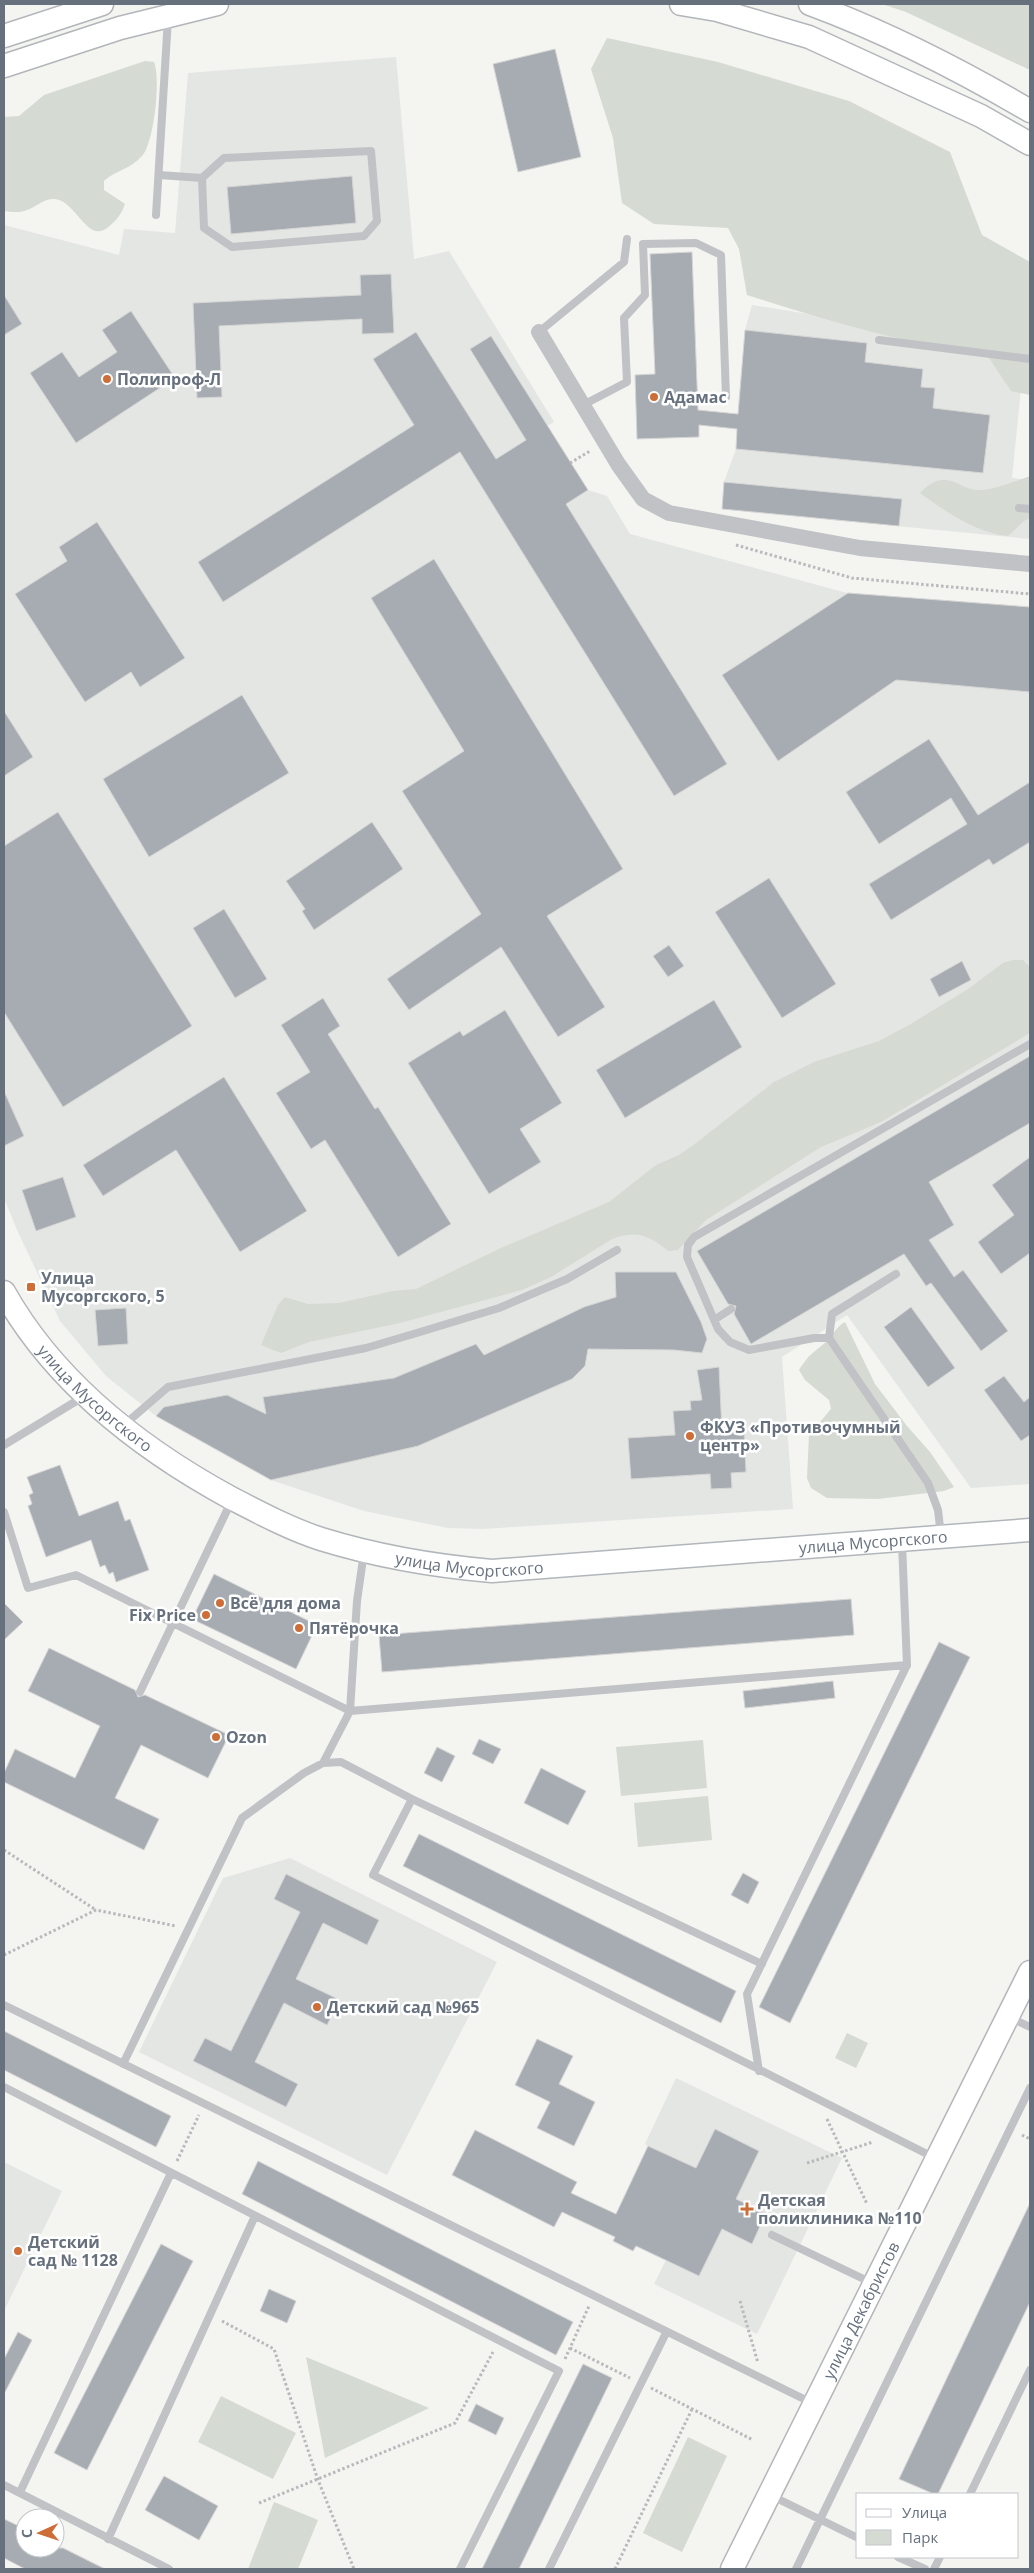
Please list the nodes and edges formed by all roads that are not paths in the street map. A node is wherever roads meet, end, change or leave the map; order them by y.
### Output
1 (102, 4) edge
2 (217, 4) edge
3 (681, 4) edge
4 (810, 4) edge
5 (168, 16) junction
6 (4, 36) edge
7 (4, 66) edge
8 (1030, 111) edge
9 (1030, 144) edge
10 (159, 175) junction
11 (202, 178) junction
12 (156, 215) dead end
13 (627, 239) dead end
14 (539, 332) joint
15 (879, 340) dead end
16 (1030, 359) edge
17 (726, 398) dead end
18 (583, 405) junction
19 (1019, 508) dead end
20 (1030, 509) edge
21 (1030, 564) edge
22 (1030, 1044) edge
23 (617, 1250) dead end
24 (896, 1274) dead end
25 (4, 1292) edge
26 (731, 1309) dead end
27 (714, 1320) junction
28 (829, 1338) junction
29 (86, 1395) junction
30 (122, 1426) junction
31 (4, 1444) edge
32 (233, 1499) junction
33 (4, 1512) edge
34 (1030, 1530) edge
35 (942, 1537) junction
36 (902, 1540) junction
37 (364, 1549) junction
38 (172, 1624) junction
39 (907, 1665) junction
40 (140, 1692) dead end
41 (350, 1711) junction
42 (323, 1763) junction
43 (412, 1799) junction
44 (762, 1964) junction
45 (1030, 1972) edge
46 (4, 2005) edge
47 (1008, 2016) junction
48 (1030, 2027) edge
49 (123, 2064) junction
50 (759, 2071) junction
51 (4, 2087) edge
52 (1030, 2088) edge
53 (937, 2159) junction
54 (171, 2173) junction
55 (255, 2216) junction
56 (772, 2235) dead end
57 (875, 2284) junction
58 (666, 2333) junction
59 (1030, 2370) edge
60 (815, 2404) junction
61 (4, 2485) edge
62 (20, 2492) junction
63 (970, 2493) edge
64 (770, 2495) junction
65 (820, 2520) junction
66 (856, 2537) edge
67 (108, 2538) junction
68 (900, 2558) edge
69 (169, 2569) edge
70 (460, 2569) edge
71 (549, 2569) edge
72 (732, 2569) edge
73 (796, 2569) edge
74 (925, 2569) edge

1 - 6 main road
2 - 5 main road
3 - 9 main road
4 - 8 main road
5 - 7 main road
5 - 10 lane
10 - 11 lane
10 - 12 lane
11 - 11 lane
13 - 14 lane
14 - 18 street
15 - 16 lane
17 - 18 lane
18 - 21 street
19 - 20 lane
22 - 27 lane
23 - 30 lane
24 - 28 lane
25 - 29 main road, улица Мусоргского
26 - 27 lane
27 - 28 lane
28 - 35 lane
29 - 30 main road, улица Мусоргского
29 - 31 lane
30 - 32 main road, улица Мусоргского
32 - 37 main road, улица Мусоргского
32 - 38 lane
33 - 38 lane
34 - 35 main road, улица Мусоргского
35 - 36 main road, улица Мусоргского
36 - 37 main road, улица Мусоргского
36 - 39 lane
37 - 41 lane
38 - 40 lane
38 - 41 lane
39 - 41 lane
39 - 44 lane
41 - 42 lane
42 - 43 lane
42 - 49 lane
43 - 44 lane
43 - 50 lane
44 - 50 lane
45 - 47 main road, улица Декабристов
46 - 49 lane
47 - 48 lane
47 - 53 main road, улица Декабристов
49 - 58 lane
50 - 53 lane
51 - 54 lane
52 - 65 lane
53 - 57 main road, улица Декабристов
54 - 55 lane
54 - 62 lane
55 - 67 lane
55 - 70 lane
56 - 57 lane
57 - 60 main road, улица Декабристов
58 - 60 lane
58 - 71 lane
59 - 63 lane
60 - 64 main road, улица Декабристов
61 - 62 lane
62 - 67 lane
64 - 65 lane
64 - 72 main road, улица Декабристов
65 - 66 lane
65 - 73 lane
67 - 69 lane
68 - 74 lane

